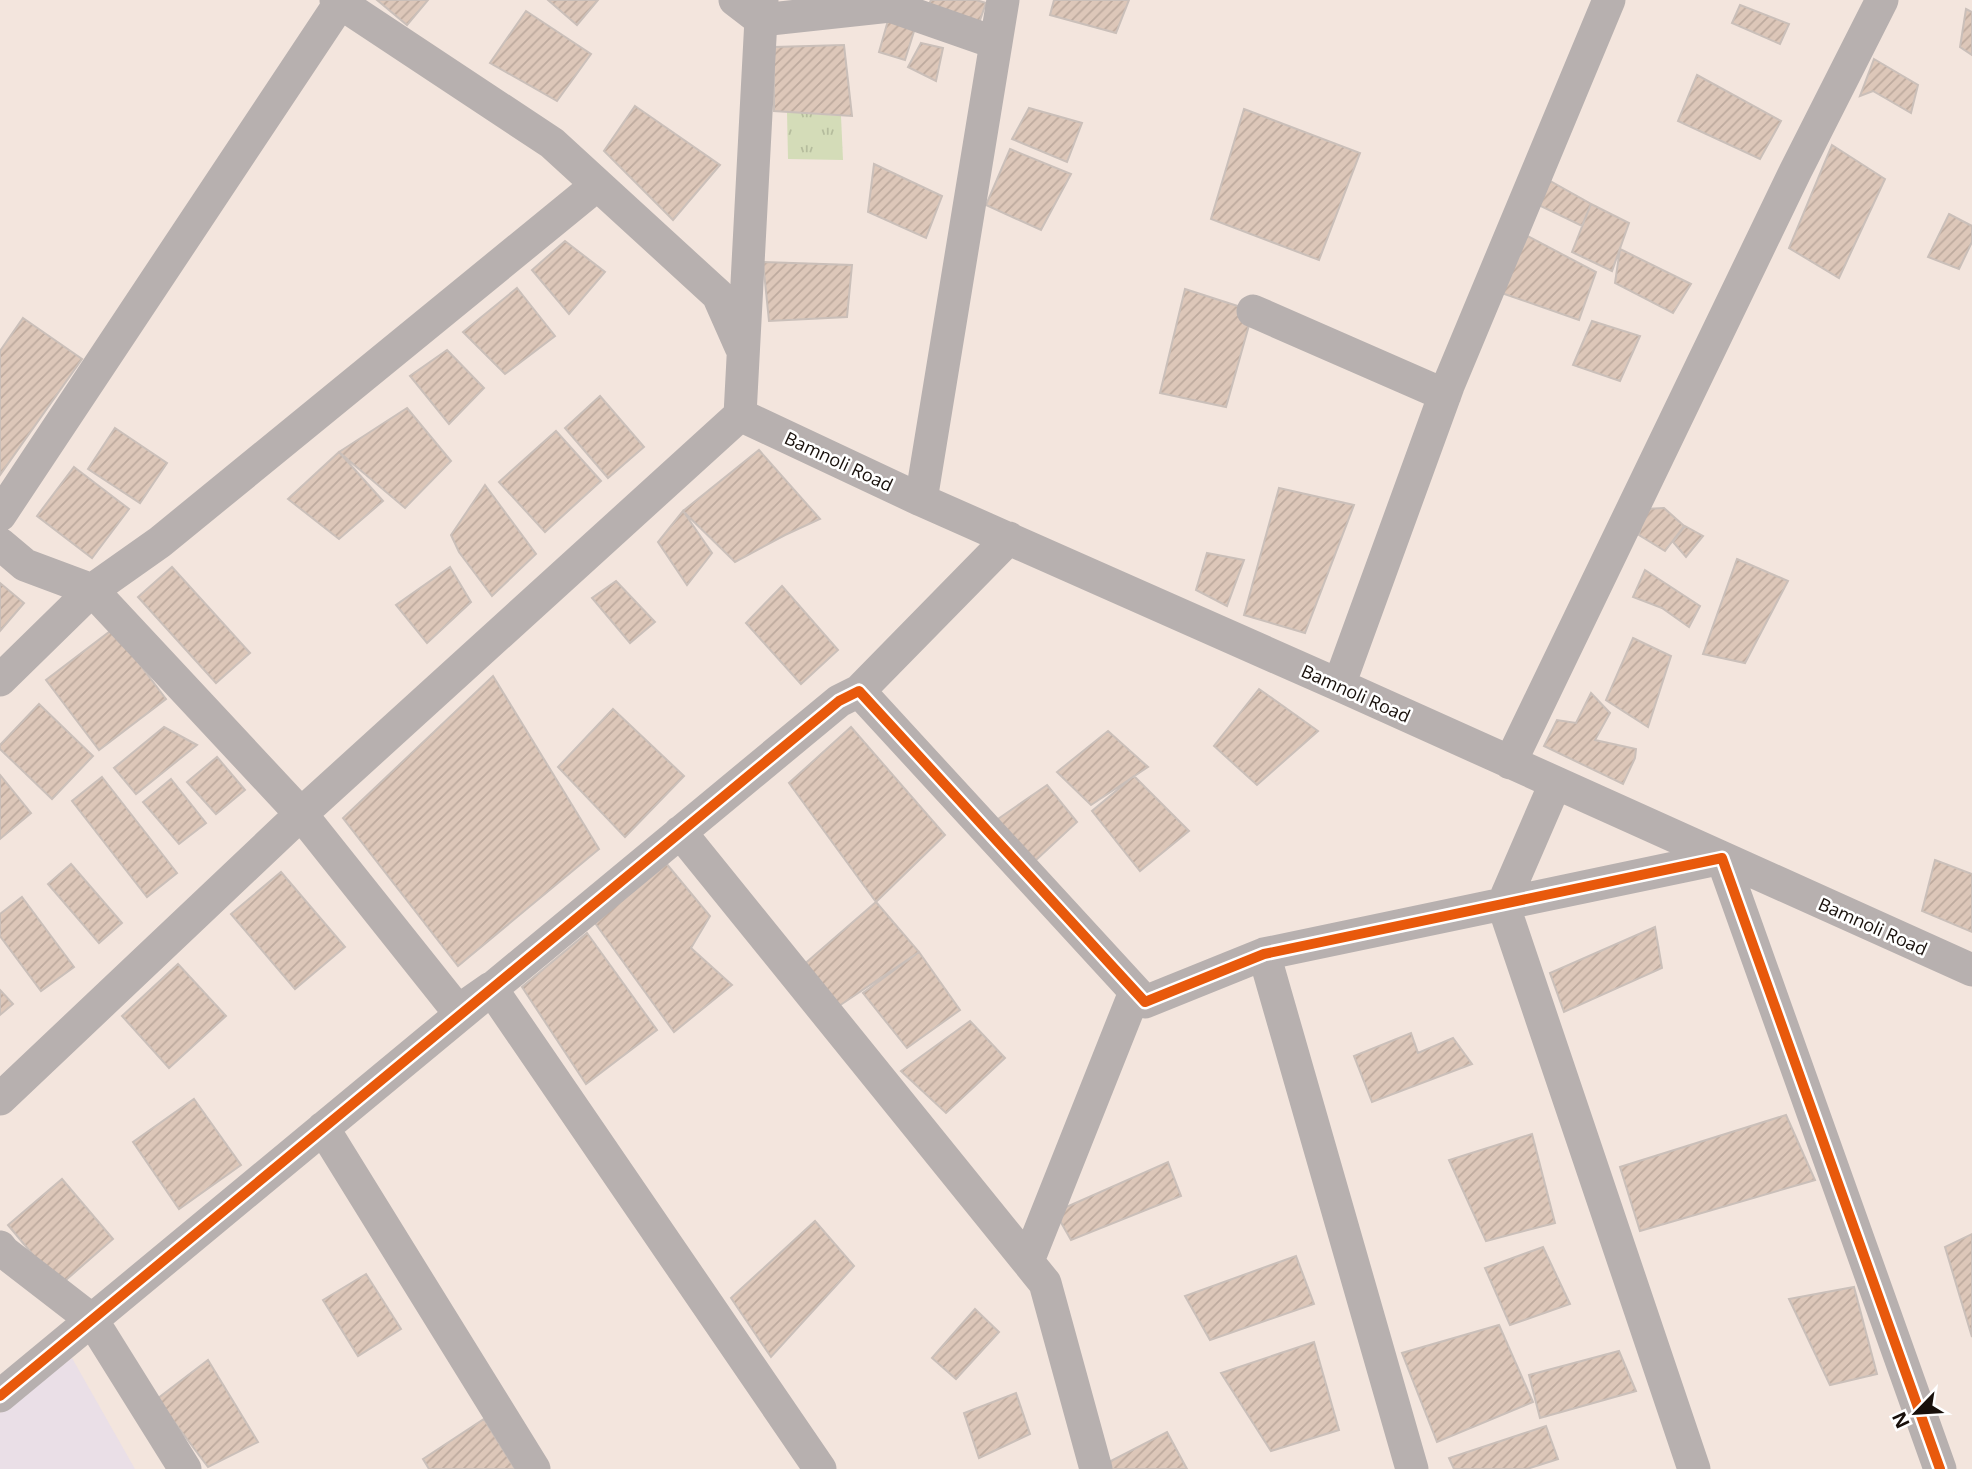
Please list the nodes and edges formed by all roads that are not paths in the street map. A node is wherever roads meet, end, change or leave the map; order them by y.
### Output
1 (735, 0) edge
2 (1003, 0) edge
3 (1609, 0) edge
4 (1882, 0) edge
5 (338, 1) edge
6 (761, 10) edge
7 (996, 43) junction
8 (597, 185) junction
9 (1253, 311) dead end
10 (744, 352) junction
11 (1445, 395) junction
12 (740, 415) junction
13 (921, 500) junction
14 (0, 515) edge
15 (1009, 538) junction
16 (0, 544) edge
17 (92, 590) junction
18 (0, 680) edge
19 (1339, 685) junction
20 (859, 691) junction
21 (1510, 763) junction
22 (1555, 784) junction
23 (301, 814) junction
24 (680, 832) junction
25 (1722, 858) junction
26 (1503, 904) junction
27 (1264, 954) junction
28 (1972, 970) edge
29 (491, 988) junction
30 (1135, 992) junction
31 (0, 1099) edge
32 (323, 1128) junction
33 (0, 1247) edge
34 (1028, 1261) junction
35 (92, 1320) junction
36 (0, 1396) edge
37 (185, 1469) edge
38 (534, 1469) edge
39 (820, 1469) edge
40 (1096, 1469) edge
41 (1412, 1469) edge
42 (1693, 1469) edge
43 (1940, 1469) edge

1 - 6 street
2 - 7 street
3 - 11 street
4 - 21 street
5 - 8 street
5 - 14 street
6 - 7 street
6 - 10 street
7 - 13 street
8 - 10 street
8 - 17 street
9 - 11 street
10 - 12 street
11 - 19 street
12 - 13 street, Bamnoli Road
12 - 23 street
13 - 15 street, Bamnoli Road
15 - 19 street, Bamnoli Road
15 - 20 street
16 - 17 street
17 - 18 street
17 - 23 street
19 - 21 street, Bamnoli Road
20 - 24 street
20 - 30 street
21 - 22 street, Bamnoli Road
22 - 25 street, Bamnoli Road
22 - 26 street
23 - 29 street
23 - 31 street
24 - 29 street
24 - 34 street
25 - 26 street
25 - 28 street, Bamnoli Road
25 - 43 street
26 - 27 street
26 - 42 street
27 - 30 street
27 - 41 street
29 - 32 street
29 - 39 street
30 - 34 street
32 - 35 street
32 - 38 street
33 - 35 street
34 - 40 street
35 - 36 street
35 - 37 street

